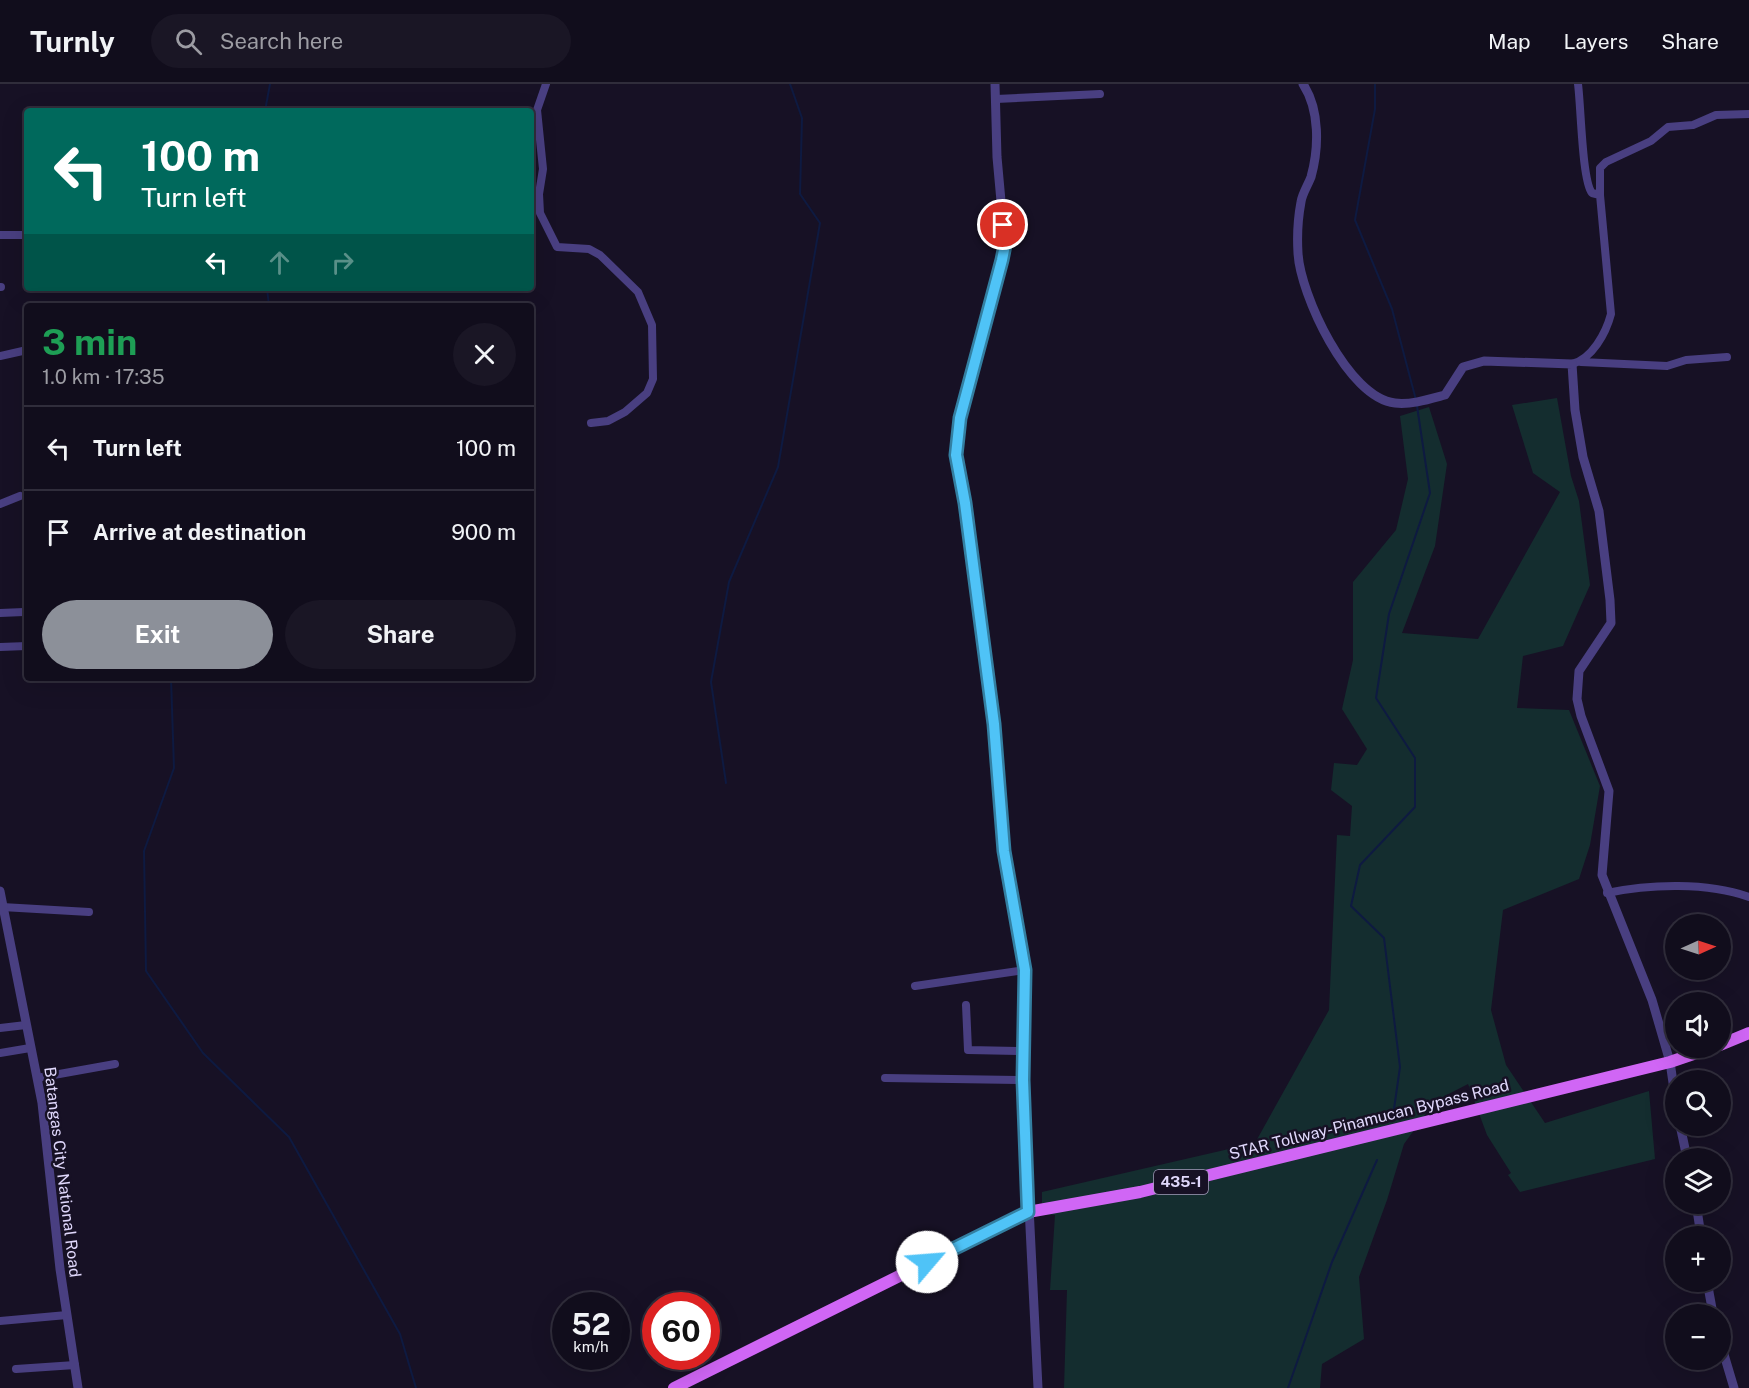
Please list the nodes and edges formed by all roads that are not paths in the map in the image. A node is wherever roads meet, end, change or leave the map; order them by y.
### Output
1 (546, 84) edge
2 (994, 84) edge
3 (1303, 84) edge
4 (1578, 84) edge
5 (1100, 94) dead end
6 (996, 99) junction
7 (1749, 114) edge
8 (1600, 195) junction
9 (0, 235) edge
10 (24, 235) edge
11 (24, 351) edge
12 (0, 356) edge
13 (1727, 357) dead end
14 (1577, 363) junction
15 (591, 423) dead end
16 (20, 496) dead end
17 (0, 504) edge
18 (24, 612) dead end
19 (0, 613) edge
20 (24, 646) edge
21 (0, 647) edge
22 (0, 891) edge
23 (1607, 892) junction
24 (1749, 897) edge
25 (2, 907) junction
26 (89, 912) dead end
27 (1025, 970) junction
28 (915, 986) dead end
29 (966, 1005) dead end
30 (26, 1025) junction
31 (0, 1028) edge
32 (1749, 1033) edge
33 (1731, 1040) edge
34 (30, 1048) junction
35 (1023, 1051) junction
36 (0, 1053) edge
37 (1682, 1058) edge
38 (1670, 1062) junction
39 (115, 1064) dead end
40 (1671, 1070) edge
41 (37, 1078) junction
42 (885, 1078) dead end
43 (1023, 1080) junction
44 (1028, 1212) junction
45 (67, 1315) junction
46 (0, 1321) edge
47 (75, 1365) junction
48 (16, 1369) dead end
49 (1729, 1370) edge
50 (78, 1388) edge
51 (674, 1388) edge
52 (1038, 1388) edge
53 (1734, 1388) edge

1 - 15 street
2 - 6 street
3 - 14 street
4 - 8 street
5 - 6 street
6 - 27 street
7 - 8 street
8 - 14 street
9 - 10 street
11 - 12 street
13 - 14 street
14 - 23 street
16 - 17 street
18 - 19 street
20 - 21 street
22 - 25 street, Batangas City National Road
23 - 24 street
23 - 38 street
25 - 26 street
25 - 30 street, Batangas City National Road
27 - 28 street
27 - 35 street
29 - 35 street
30 - 31 street
30 - 34 street, Batangas City National Road
32 - 33 main road
34 - 36 street
34 - 41 street, Batangas City National Road
35 - 43 street
37 - 38 main road, STAR Tollway-Pinamucan Bypass Road / 435-1
38 - 40 street
38 - 44 main road, STAR Tollway-Pinamucan Bypass Road / 435-1
39 - 41 street
41 - 45 street, Batangas City National Road
42 - 43 street
43 - 44 street
44 - 51 main road, STAR Tollway-Pinamucan Bypass Road / 435-1
44 - 52 street
45 - 46 street
45 - 47 street, Batangas City National Road
47 - 48 street
47 - 50 street, Batangas City National Road
49 - 53 street

